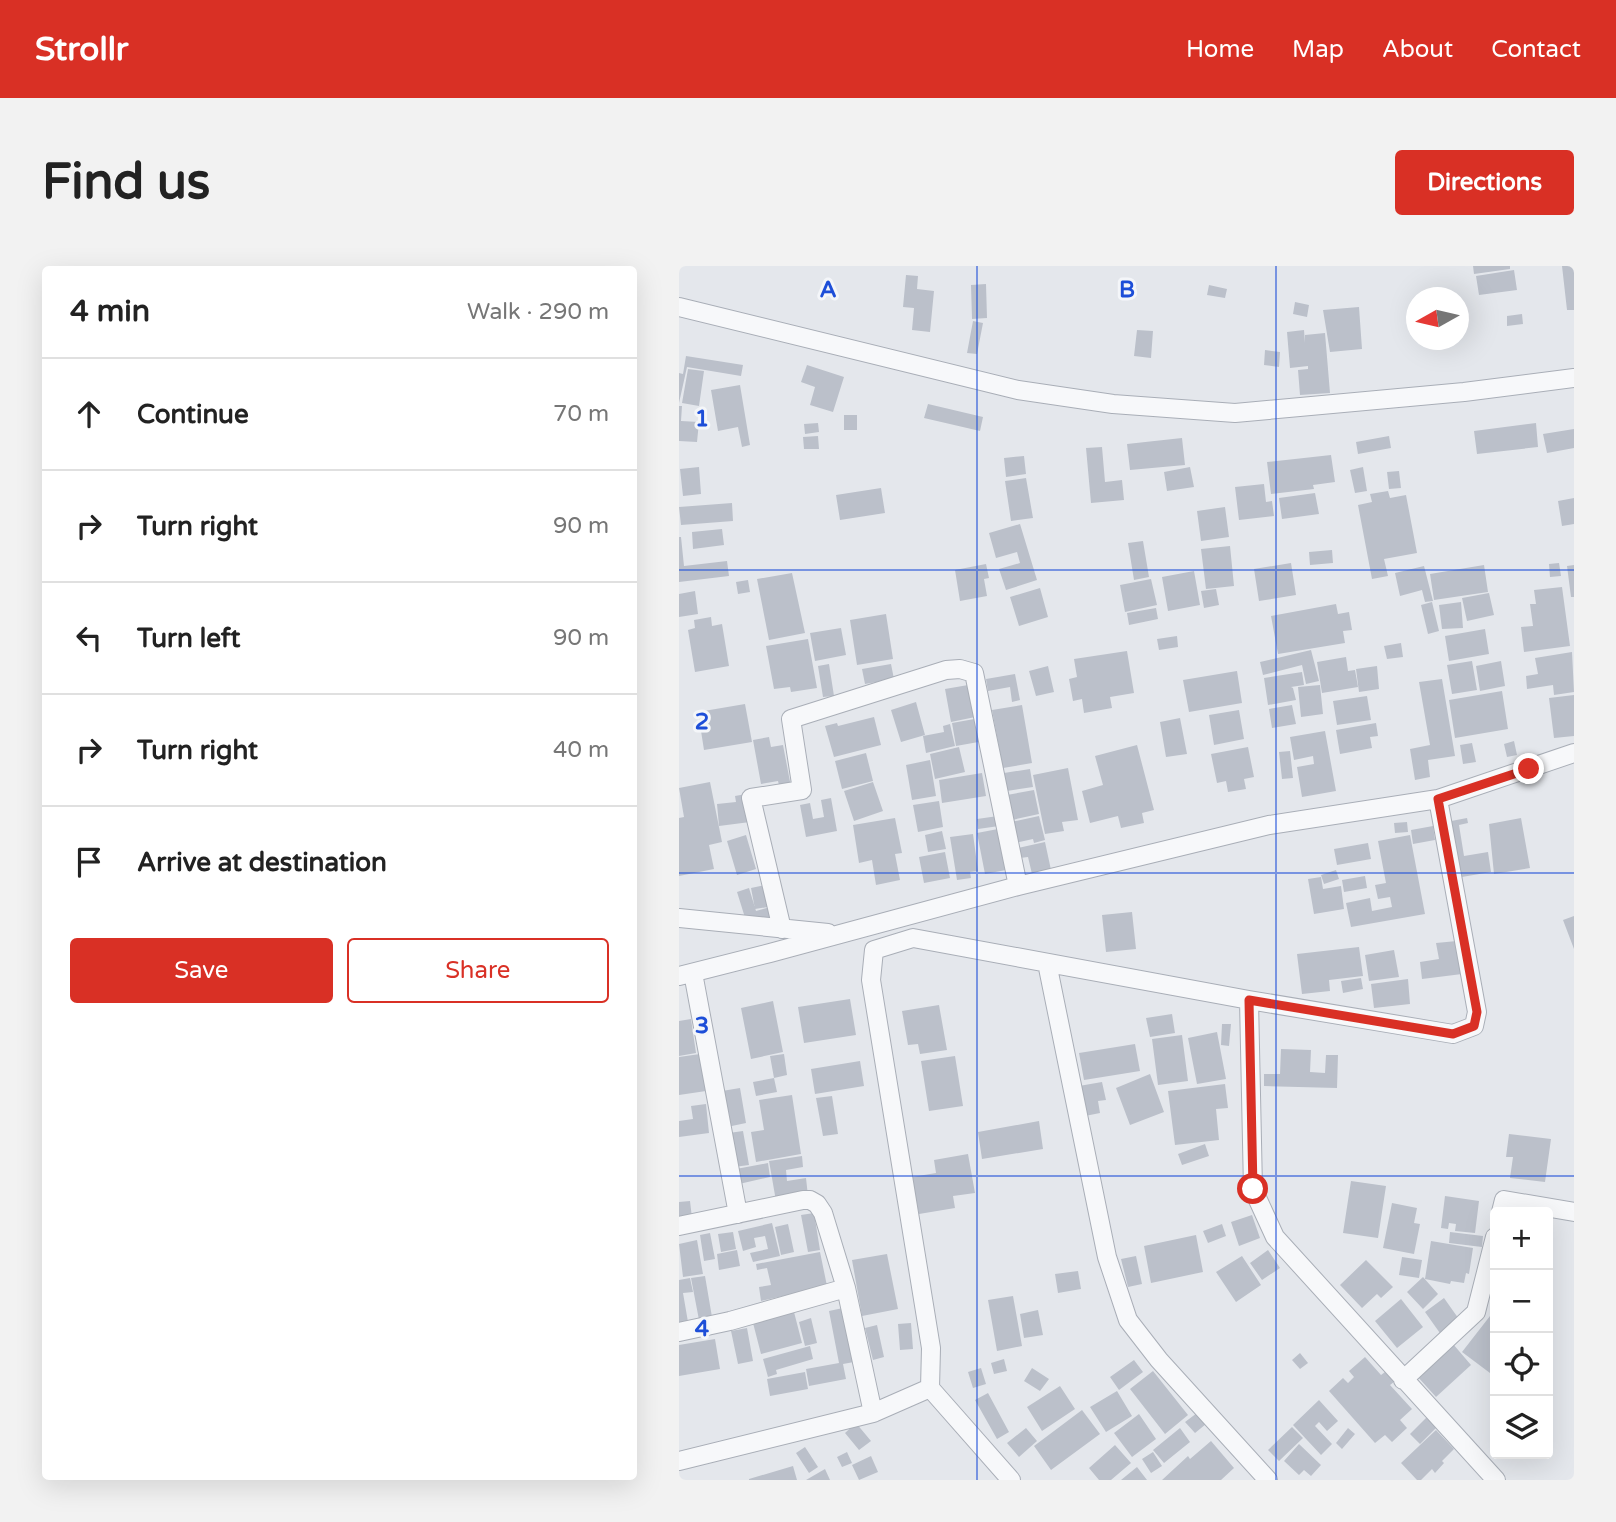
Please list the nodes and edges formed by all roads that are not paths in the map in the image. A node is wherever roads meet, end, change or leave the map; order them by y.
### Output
1 (679, 307) edge
2 (1574, 378) edge
3 (1574, 753) edge
4 (1438, 799) junction
5 (1018, 886) junction
6 (679, 918) edge
7 (782, 929) junction
8 (842, 934) junction
9 (1047, 963) junction
10 (686, 974) edge
11 (1249, 1000) junction
12 (1502, 1207) edge
13 (1545, 1207) edge
14 (1553, 1208) edge
15 (1574, 1212) edge
16 (738, 1214) junction
17 (679, 1226) edge
18 (1490, 1257) edge
19 (846, 1288) junction
20 (679, 1332) edge
21 (1403, 1380) junction
22 (930, 1388) junction
23 (873, 1413) junction
24 (679, 1461) edge
25 (1010, 1480) edge
26 (1268, 1480) edge
27 (1496, 1480) edge

1 - 2 street
3 - 4 street
4 - 5 street
4 - 11 street
5 - 7 street
5 - 8 street
6 - 7 street
7 - 8 street
8 - 10 street
9 - 11 street
9 - 22 street
9 - 26 street
10 - 16 street
11 - 21 street
12 - 13 street
14 - 15 street
16 - 17 street
16 - 19 street
18 - 21 street
19 - 20 street
19 - 23 street
21 - 27 street
22 - 23 street
22 - 25 street
23 - 24 street

